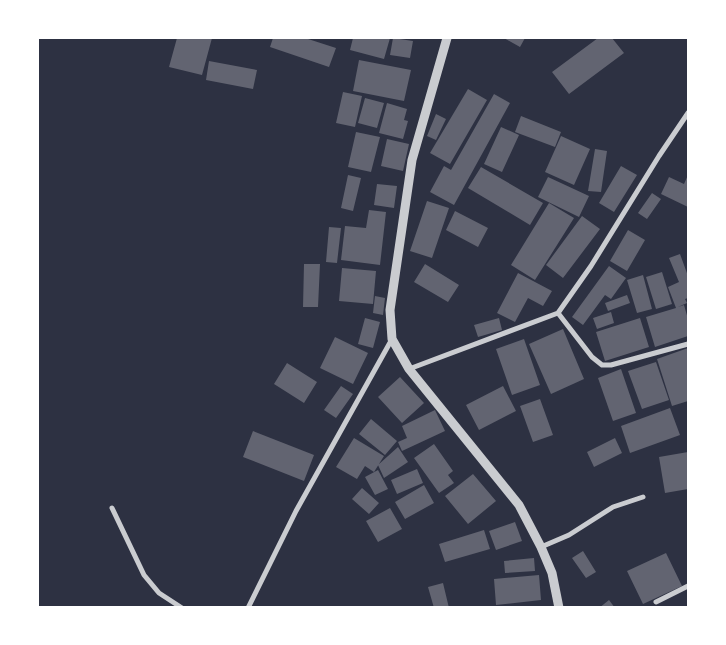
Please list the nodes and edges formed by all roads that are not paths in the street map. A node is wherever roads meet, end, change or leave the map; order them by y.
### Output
1 (447, 38) edge
2 (688, 113) edge
3 (558, 313) junction
4 (392, 339) junction
5 (688, 344) edge
6 (409, 369) junction
7 (643, 497) dead end
8 (112, 508) dead end
9 (541, 547) junction
10 (688, 586) edge
11 (656, 602) dead end
12 (182, 608) edge
13 (248, 608) edge
14 (559, 608) edge

1 - 4 street
2 - 3 street
3 - 5 street
3 - 6 street
4 - 6 street
4 - 13 street
6 - 9 street
7 - 9 street
8 - 12 street
9 - 14 street
10 - 11 street

